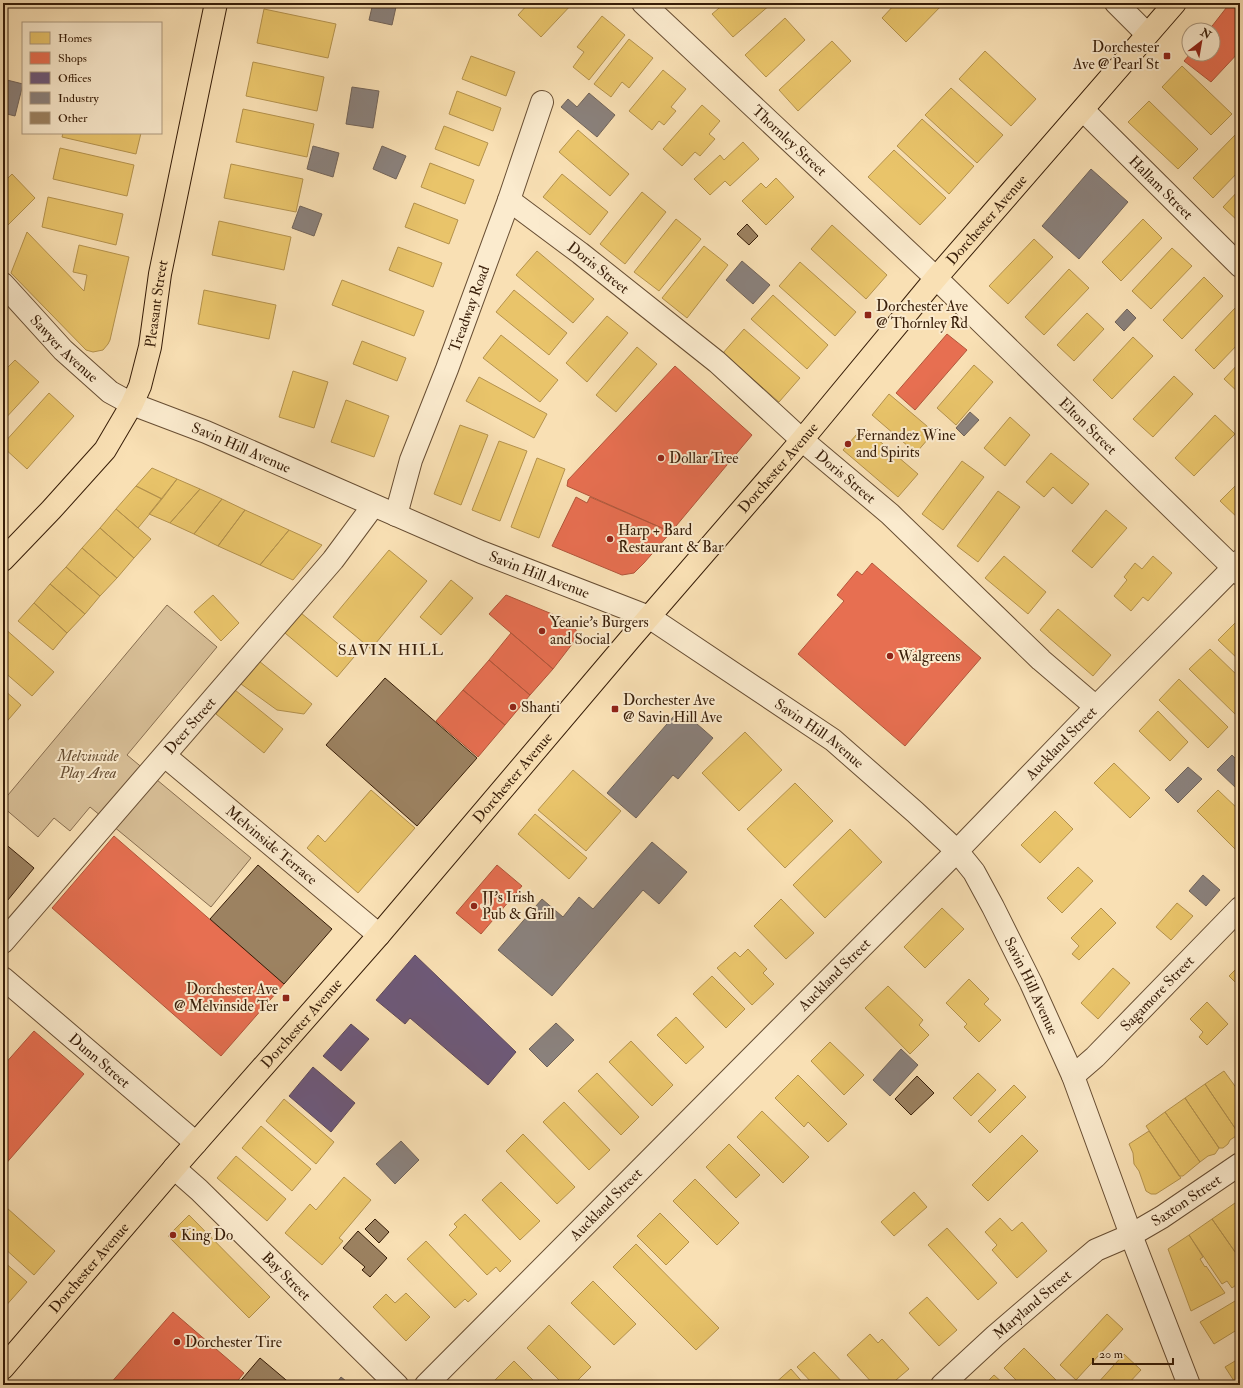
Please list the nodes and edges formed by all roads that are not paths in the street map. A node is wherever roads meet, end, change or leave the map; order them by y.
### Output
1 (216, 3) edge
2 (643, 3) edge
3 (1116, 3) edge
4 (1175, 3) edge
5 (1147, 34) junction
6 (542, 102) dead end
7 (1083, 110) junction
8 (509, 200) junction
9 (1240, 266) edge
10 (936, 278) junction
11 (3, 284) edge
12 (132, 404) junction
13 (802, 440) junction
14 (373, 506) junction
15 (396, 515) junction
16 (3, 560) edge
17 (1238, 568) edge
18 (649, 617) junction
19 (1096, 707) junction
20 (165, 756) junction
21 (957, 851) junction
22 (1240, 908) edge
23 (378, 935) junction
24 (3, 942) edge
25 (3, 978) edge
26 (1073, 1076) junction
27 (196, 1143) junction
28 (1240, 1164) edge
29 (174, 1168) junction
30 (1131, 1235) junction
31 (3, 1368) edge
32 (397, 1385) edge
33 (426, 1385) edge
34 (942, 1385) edge
35 (1189, 1385) edge

1 - 12 main road, Pleasant Street
2 - 10 street, Thornley Street
3 - 5 street
4 - 5 main road, Dorchester Avenue
5 - 7 main road, Dorchester Avenue
6 - 8 street, Treadway Road
7 - 9 street, Hallam Street
7 - 10 main road, Dorchester Avenue
8 - 13 street, Doris Street
8 - 15 street, Treadway Road
10 - 13 main road, Dorchester Avenue
10 - 17 street, Elton Street
11 - 12 street, Sawyer Avenue
12 - 14 street, Savin Hill Avenue
12 - 16 main road, Pleasant Street
13 - 18 main road, Dorchester Avenue
13 - 19 street, Doris Street
14 - 15 street, Savin Hill Avenue
14 - 20 street, Deer Street
15 - 18 street, Savin Hill Avenue
17 - 19 street, Auckland Street
18 - 21 street, Savin Hill Avenue
18 - 23 main road, Dorchester Avenue
19 - 21 street, Auckland Street
20 - 23 street, Melvinside Terrace
20 - 24 street, Deer Street
21 - 26 street, Savin Hill Avenue
21 - 33 street, Auckland Street
22 - 26 street, Sagamore Street
23 - 27 main road, Dorchester Avenue
25 - 27 street, Dunn Street
26 - 30 street, Savin Hill Avenue
27 - 29 main road, Dorchester Avenue
28 - 30 street, Saxton Street
29 - 31 main road, Dorchester Avenue
29 - 32 street, Bay Street
30 - 34 street, Maryland Street
30 - 35 street, Savin Hill Avenue

